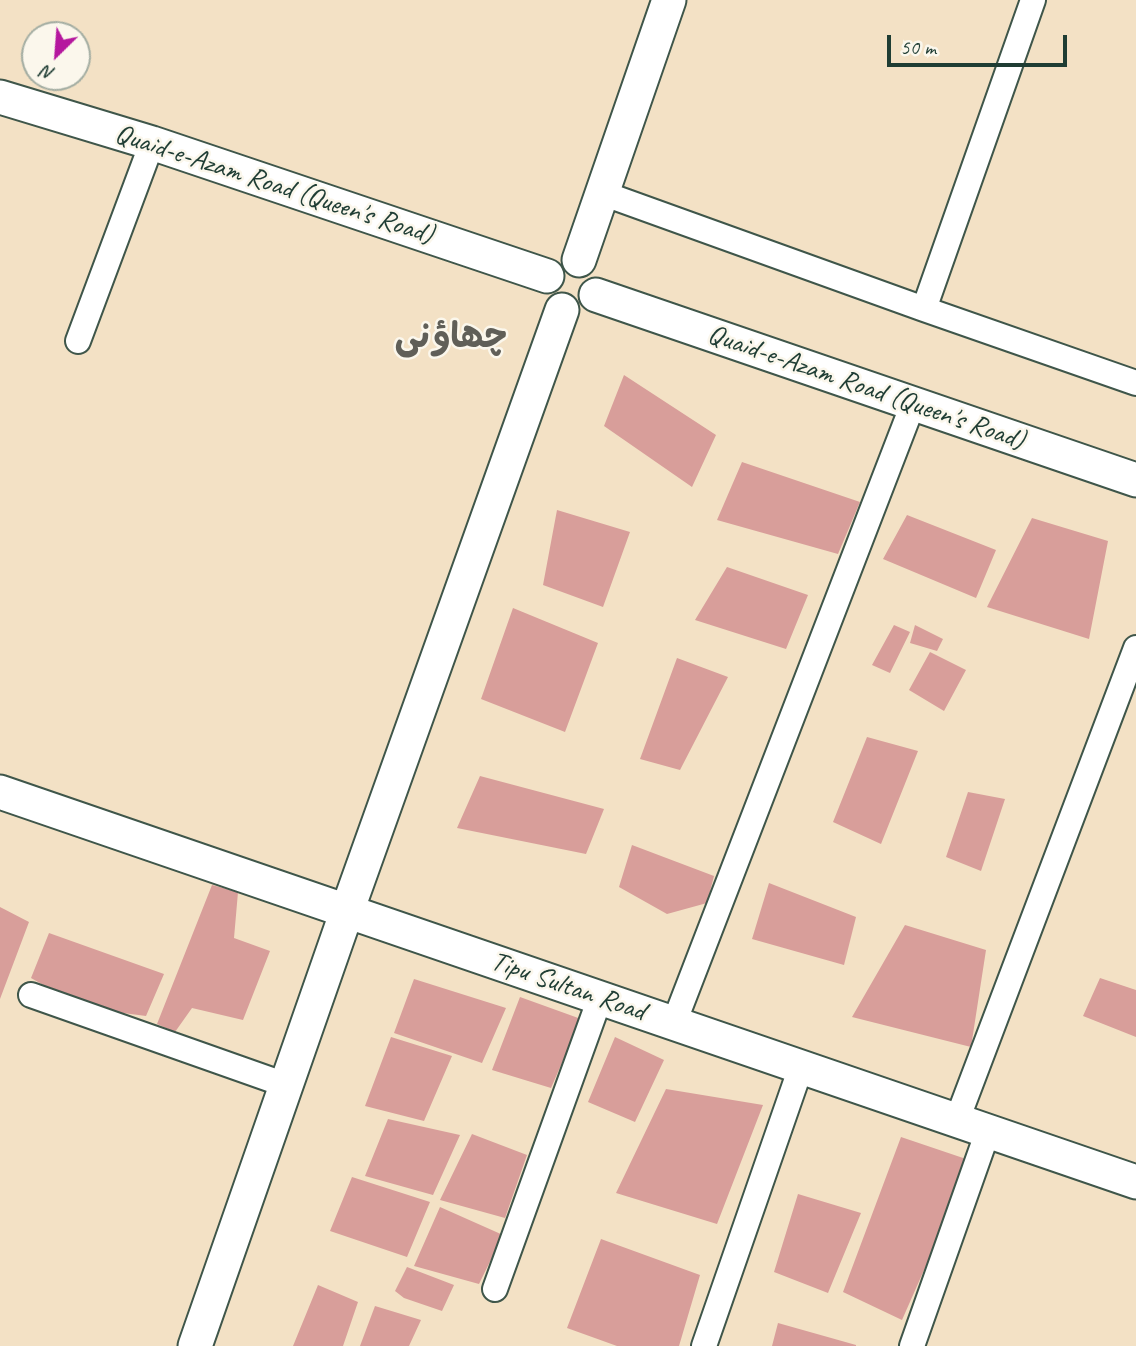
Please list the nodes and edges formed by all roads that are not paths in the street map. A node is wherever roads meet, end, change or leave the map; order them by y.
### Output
1 (669, 0) edge
2 (1033, 0) edge
3 (0, 97) edge
4 (152, 143) junction
5 (602, 193) junction
6 (579, 260) junction
7 (547, 276) junction
8 (596, 295) junction
9 (924, 309) junction
10 (562, 310) junction
11 (78, 341) dead end
12 (1136, 383) edge
13 (913, 404) junction
14 (1136, 480) edge
15 (1136, 648) edge
16 (0, 792) edge
17 (347, 911) junction
18 (31, 995) dead end
19 (600, 998) junction
20 (674, 1023) junction
21 (802, 1067) junction
22 (286, 1085) junction
23 (972, 1126) junction
24 (1136, 1182) edge
25 (495, 1289) dead end
26 (195, 1346) edge
27 (704, 1346) edge
28 (912, 1346) edge

1 - 5 street
2 - 9 street
3 - 4 street, Quaid-e-Azam Road (Queen's Road)
4 - 7 street, Quaid-e-Azam Road (Queen's Road)
4 - 11 street
5 - 6 street
5 - 9 street
6 - 7 street
6 - 8 street
7 - 10 street
8 - 10 street
8 - 13 street, Quaid-e-Azam Road (Queen's Road)
9 - 12 street
10 - 17 street
13 - 14 street, Quaid-e-Azam Road (Queen's Road)
13 - 20 street
15 - 23 street
16 - 17 street, Tipu Sultan Road
17 - 19 street, Tipu Sultan Road
17 - 22 street
18 - 22 street
19 - 20 street, Tipu Sultan Road
19 - 25 street
20 - 21 street, Tipu Sultan Road
21 - 23 street, Tipu Sultan Road
21 - 27 street
22 - 26 street
23 - 24 street, Tipu Sultan Road
23 - 28 street

